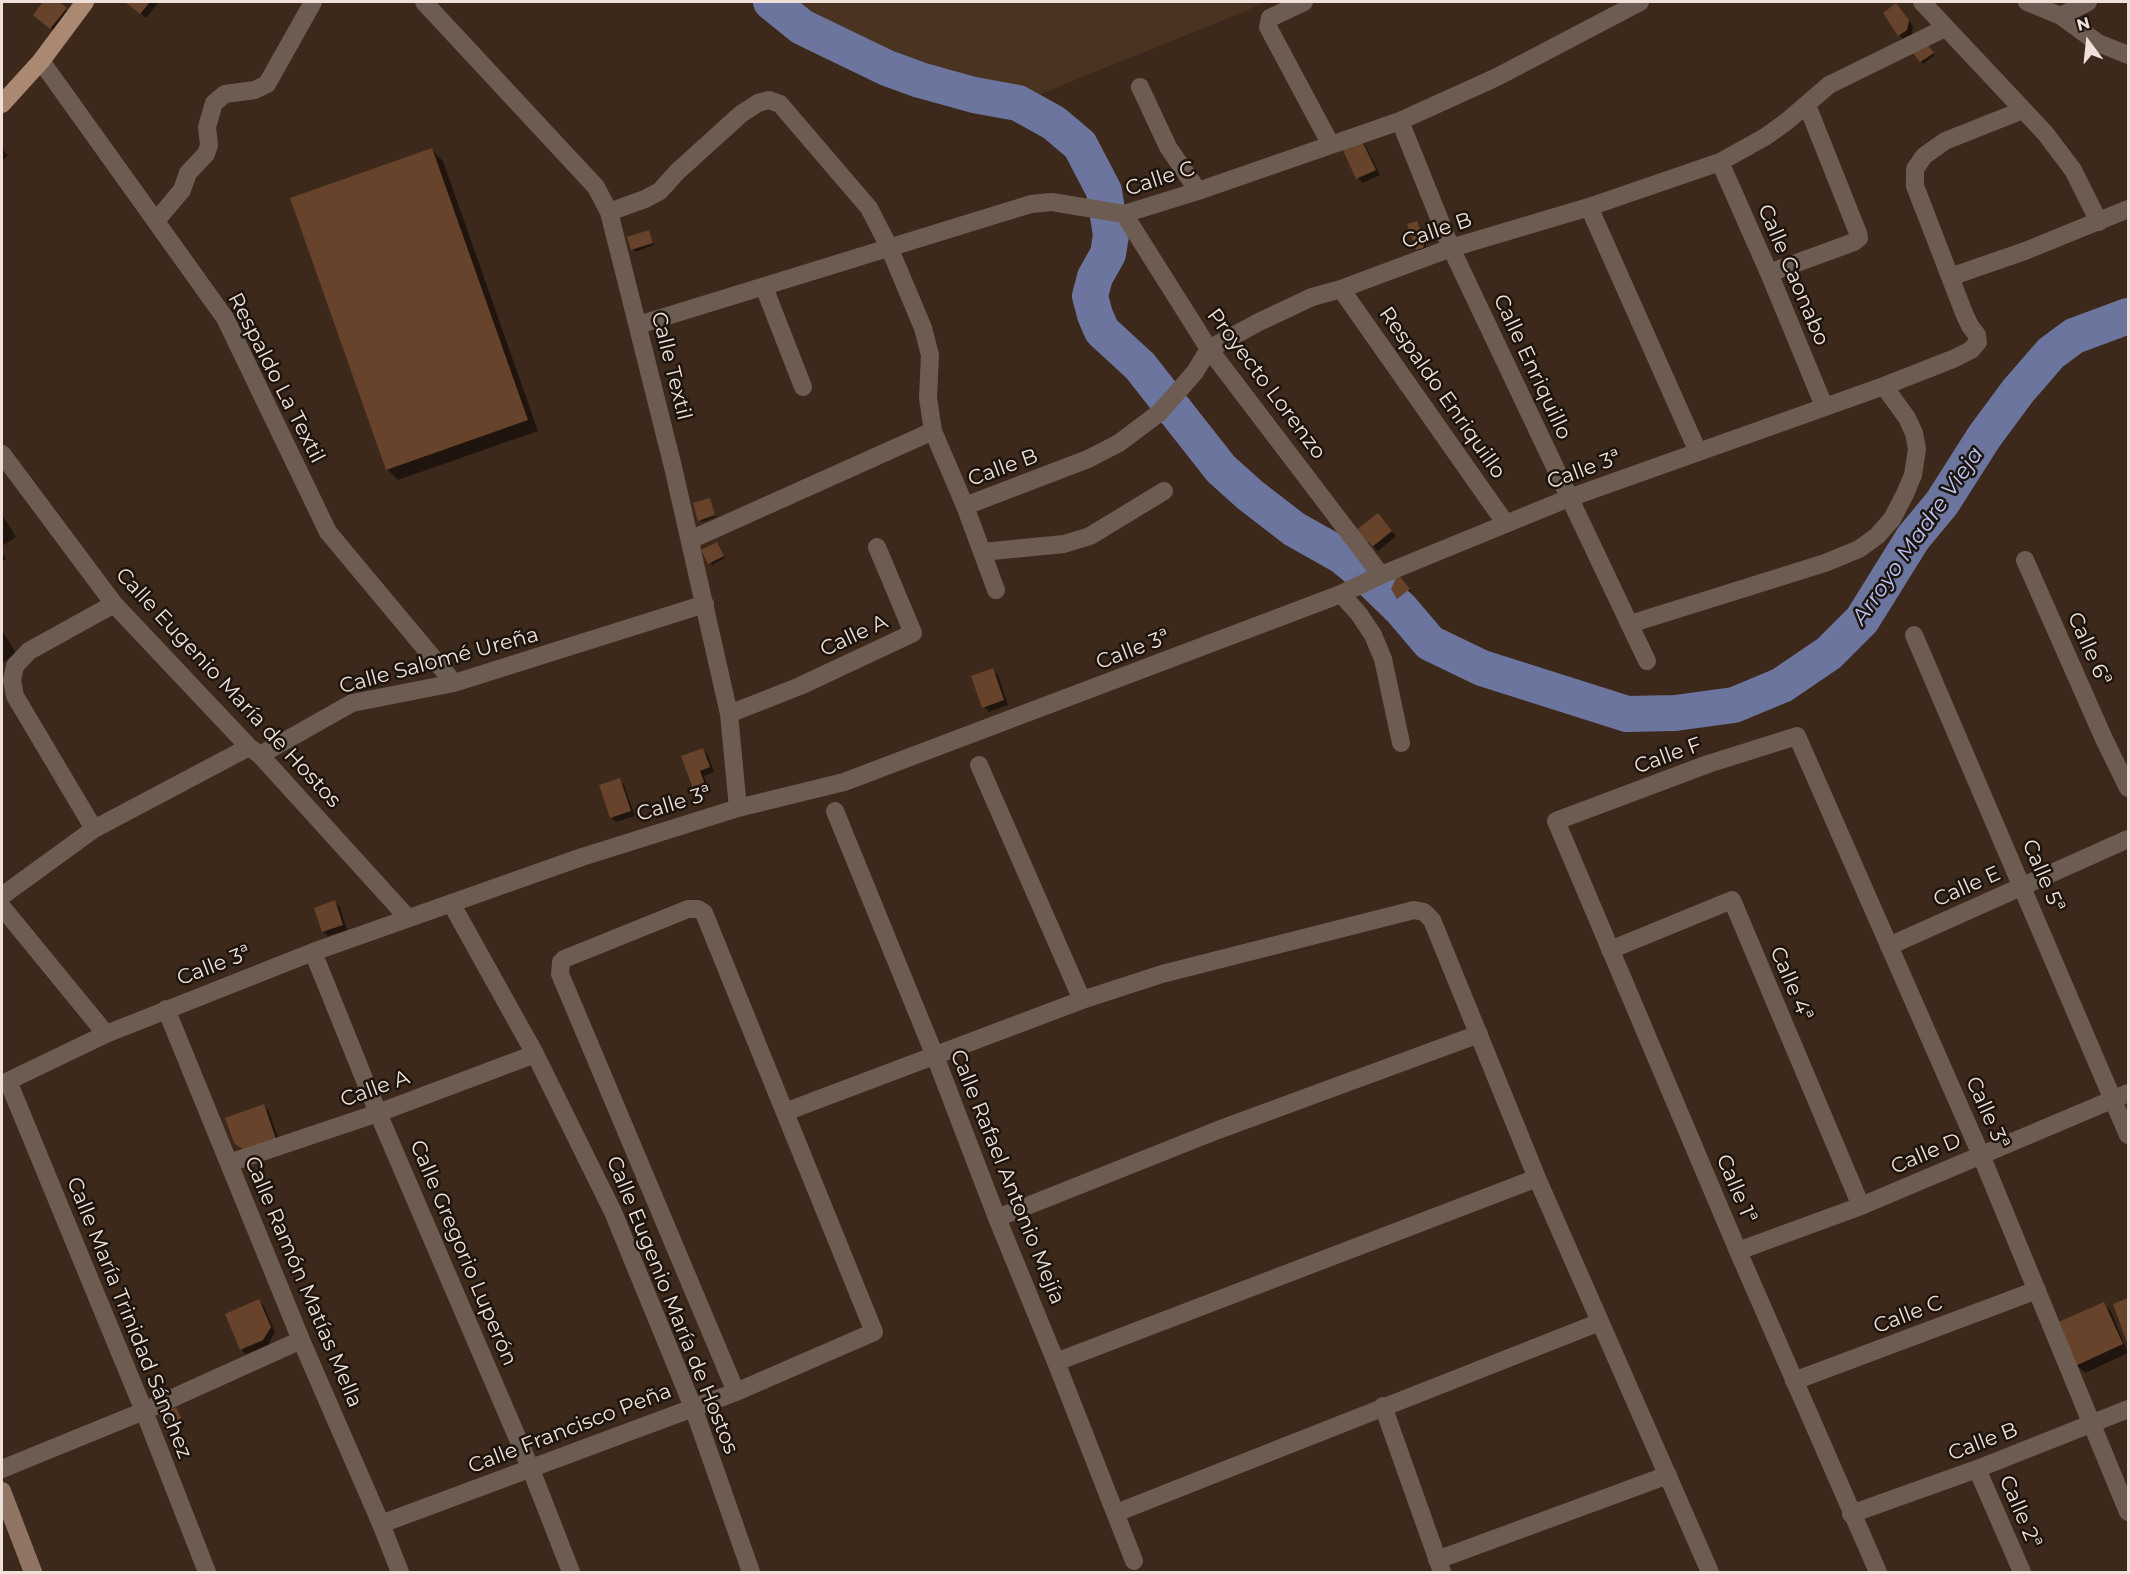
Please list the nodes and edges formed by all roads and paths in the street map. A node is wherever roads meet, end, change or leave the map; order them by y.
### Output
1 (86, 2) edge
2 (313, 2) edge
3 (424, 2) edge
4 (1304, 2) edge
5 (1640, 2) edge
6 (2027, 2) edge
7 (2088, 2) edge
8 (1931, 4) edge
9 (2061, 16) junction
10 (1945, 28) junction
11 (2128, 54) edge
12 (41, 61) junction
13 (1140, 87) dead end
14 (2, 104) edge
15 (1807, 105) junction
16 (2023, 110) junction
17 (1400, 121) junction
18 (1331, 145) junction
19 (1720, 162) junction
20 (1198, 191) junction
21 (1589, 207) junction
22 (2128, 209) edge
23 (609, 212) junction
24 (1124, 214) junction
25 (156, 221) junction
26 (2099, 222) junction
27 (889, 247) junction
28 (1451, 248) junction
29 (1769, 273) junction
30 (1950, 277) junction
31 (764, 287) junction
32 (1341, 289) junction
33 (638, 325) junction
34 (1209, 349) junction
35 (1884, 386) junction
36 (803, 387) dead end
37 (1824, 406) junction
38 (933, 431) junction
39 (1698, 452) junction
40 (2, 454) edge
41 (1164, 491) dead end
42 (1569, 498) junction
43 (965, 506) junction
44 (1506, 524) junction
45 (690, 540) junction
46 (878, 547) dead end
47 (982, 552) junction
48 (2025, 560) dead end
49 (1381, 574) junction
50 (996, 590) dead end
51 (1346, 592) junction
52 (114, 604) junction
53 (705, 604) junction
54 (1630, 624) junction
55 (1914, 635) dead end
56 (1647, 661) dead end
57 (454, 683) junction
58 (729, 714) junction
59 (1797, 736) joint
60 (1401, 743) dead end
61 (255, 751) junction
62 (979, 765) dead end
63 (2128, 788) edge
64 (738, 808) junction
65 (835, 811) dead end
66 (1556, 820) joint
67 (94, 829) junction
68 (2128, 839) edge
69 (2023, 887) junction
70 (2, 896) edge
71 (451, 903) junction
72 (2, 907) edge
73 (408, 918) junction
74 (1889, 946) junction
75 (1610, 950) junction
76 (313, 952) junction
77 (1083, 1000) junction
78 (166, 1010) junction
79 (106, 1034) junction
80 (1479, 1034) junction
81 (535, 1054) junction
82 (935, 1056) junction
83 (5, 1082) edge
84 (2121, 1096) edge
85 (785, 1112) junction
86 (378, 1113) junction
87 (2128, 1135) edge
88 (1982, 1155) junction
89 (229, 1163) junction
90 (1537, 1178) junction
91 (1861, 1206) junction
92 (997, 1218) junction
93 (1738, 1251) junction
94 (2037, 1290) junction
95 (1600, 1322) junction
96 (302, 1340) junction
97 (1056, 1362) junction
98 (1794, 1381) junction
99 (736, 1392) junction
100 (1383, 1406) junction
101 (693, 1407) junction
102 (2128, 1409) edge
103 (144, 1411) junction
104 (2093, 1424) junction
105 (530, 1467) junction
106 (2, 1468) edge
107 (1977, 1469) junction
108 (1668, 1475) junction
109 (2, 1491) edge
110 (2128, 1512) edge
111 (1116, 1513) junction
112 (1851, 1514) junction
113 (381, 1524) junction
114 (1134, 1561) dead end
115 (1440, 1566) edge
116 (33, 1572) edge
117 (207, 1572) edge
118 (400, 1572) edge
119 (571, 1572) edge
120 (751, 1572) edge
121 (1710, 1572) edge
122 (1878, 1572) edge
123 (2022, 1572) edge

1 - 12 main road
2 - 25 street
3 - 23 street, Calle Textil
4 - 18 street
5 - 17 street, Calle C
6 - 9 street
7 - 9 street
8 - 10 street
9 - 11 street
10 - 15 street, Calle B
10 - 16 street
12 - 14 main road
12 - 25 street, Respaldo La Textil
13 - 20 street
15 - 19 street, Calle B
15 - 29 street
16 - 26 street
16 - 30 street, Calle 3ª
17 - 18 street, Calle C
17 - 28 street, Calle Enriquillo
18 - 20 street, Calle C
19 - 21 street, Calle B
19 - 29 street, Calle Caonabo
20 - 24 street, Calle C
21 - 28 street, Calle B
21 - 39 street
22 - 26 street
23 - 27 street
23 - 33 street, Calle Textil
24 - 27 street, Calle C
24 - 34 street, Proyecto Lorenzo
25 - 57 street, Respaldo La Textil
26 - 30 street
27 - 31 street, Calle C
27 - 38 street
28 - 32 street, Calle B
28 - 42 street, Calle Enriquillo
29 - 37 street, Calle Caonabo
30 - 35 street, Calle 3ª
31 - 33 street, Calle C
31 - 36 street
32 - 34 street, Calle B
32 - 44 street, Respaldo Enriquillo
33 - 45 street, Calle Textil
34 - 43 street, Calle B
34 - 49 street, Proyecto Lorenzo
35 - 37 street, Calle 3ª
35 - 54 street
37 - 39 street, Calle 3ª
38 - 43 street
38 - 45 street
39 - 42 street, Calle 3ª
40 - 52 street, Calle Eugenio María de Hostos
41 - 47 street
42 - 44 street, Calle 3ª
42 - 54 street, Calle Enriquillo
43 - 47 street
44 - 49 street, Calle 3ª
45 - 53 street, Calle Textil
46 - 58 street, Calle A
47 - 50 street
48 - 63 street, Calle 6ª
49 - 51 street, Calle 3ª
51 - 60 street
51 - 64 street, Calle 3ª
52 - 61 street, Calle Eugenio María de Hostos
52 - 67 street
53 - 57 street, Calle Salomé Ureña
53 - 58 street, Calle Textil
54 - 56 street, Calle Enriquillo
55 - 69 street, Calle 5ª
57 - 61 street, Calle Salomé Ureña
58 - 64 street, Calle Textil
59 - 66 street, Calle F
59 - 74 street, Calle 3ª
61 - 67 street, Calle Salomé Ureña
61 - 73 street, Calle Eugenio María de Hostos
62 - 77 street
64 - 71 street, Calle 3ª
65 - 82 street, Calle Rafael Antonio Mejía
66 - 75 street, Calle 1ª
67 - 70 street, Calle Salomé Ureña
68 - 69 street, Calle E
69 - 74 street, Calle E
69 - 84 street, Calle 5ª
71 - 73 street, Calle 3ª
71 - 81 street, Calle Eugenio María de Hostos
72 - 79 street
73 - 76 street, Calle 3ª
74 - 88 street, Calle 3ª
75 - 91 street, Calle 4ª
75 - 93 street, Calle 1ª
76 - 78 street, Calle 3ª
76 - 86 street, Calle Gregorio Luperón
77 - 80 street
77 - 82 street
78 - 79 street, Calle 3ª
78 - 89 street, Calle Ramón Matías Mella
79 - 83 street, Calle 3ª
80 - 90 street
80 - 92 street
81 - 86 street, Calle A
81 - 101 street, Calle Eugenio María de Hostos
82 - 85 street
82 - 92 street, Calle Rafael Antonio Mejía
83 - 103 street, Calle María Trinidad Sánchez
84 - 87 street, Calle 5ª
84 - 88 street, Calle D
85 - 99 street, Calle Francisco Peña
85 - 99 street
86 - 89 street, Calle A
86 - 105 street, Calle Gregorio Luperón
88 - 91 street, Calle D
88 - 94 street, Calle 3ª
89 - 96 street, Calle Ramón Matías Mella
90 - 95 street
90 - 97 street
91 - 93 street, Calle D
92 - 97 street, Calle Rafael Antonio Mejía
93 - 98 street, Calle 1ª
94 - 98 street, Calle C
94 - 104 street, Calle 3ª
95 - 100 street
95 - 108 street
96 - 103 street
96 - 113 street, Calle Ramón Matías Mella
97 - 111 street, Calle Rafael Antonio Mejía
98 - 112 street, Calle 1ª
99 - 101 street, Calle Francisco Peña
100 - 111 street
100 - 115 street
101 - 105 street, Calle Francisco Peña
101 - 120 street, Calle Eugenio María de Hostos
102 - 104 street, Calle B
103 - 106 street
103 - 117 street, Calle María Trinidad Sánchez
104 - 107 street, Calle B
104 - 110 street, Calle 3ª
105 - 113 street, Calle Francisco Peña
105 - 119 street, Calle Gregorio Luperón
107 - 112 street, Calle B
107 - 123 street, Calle 2ª
108 - 115 street
108 - 121 street
109 - 116 main road
111 - 114 street, Calle Rafael Antonio Mejía
112 - 122 street, Calle 1ª
113 - 118 street, Calle Ramón Matías Mella

